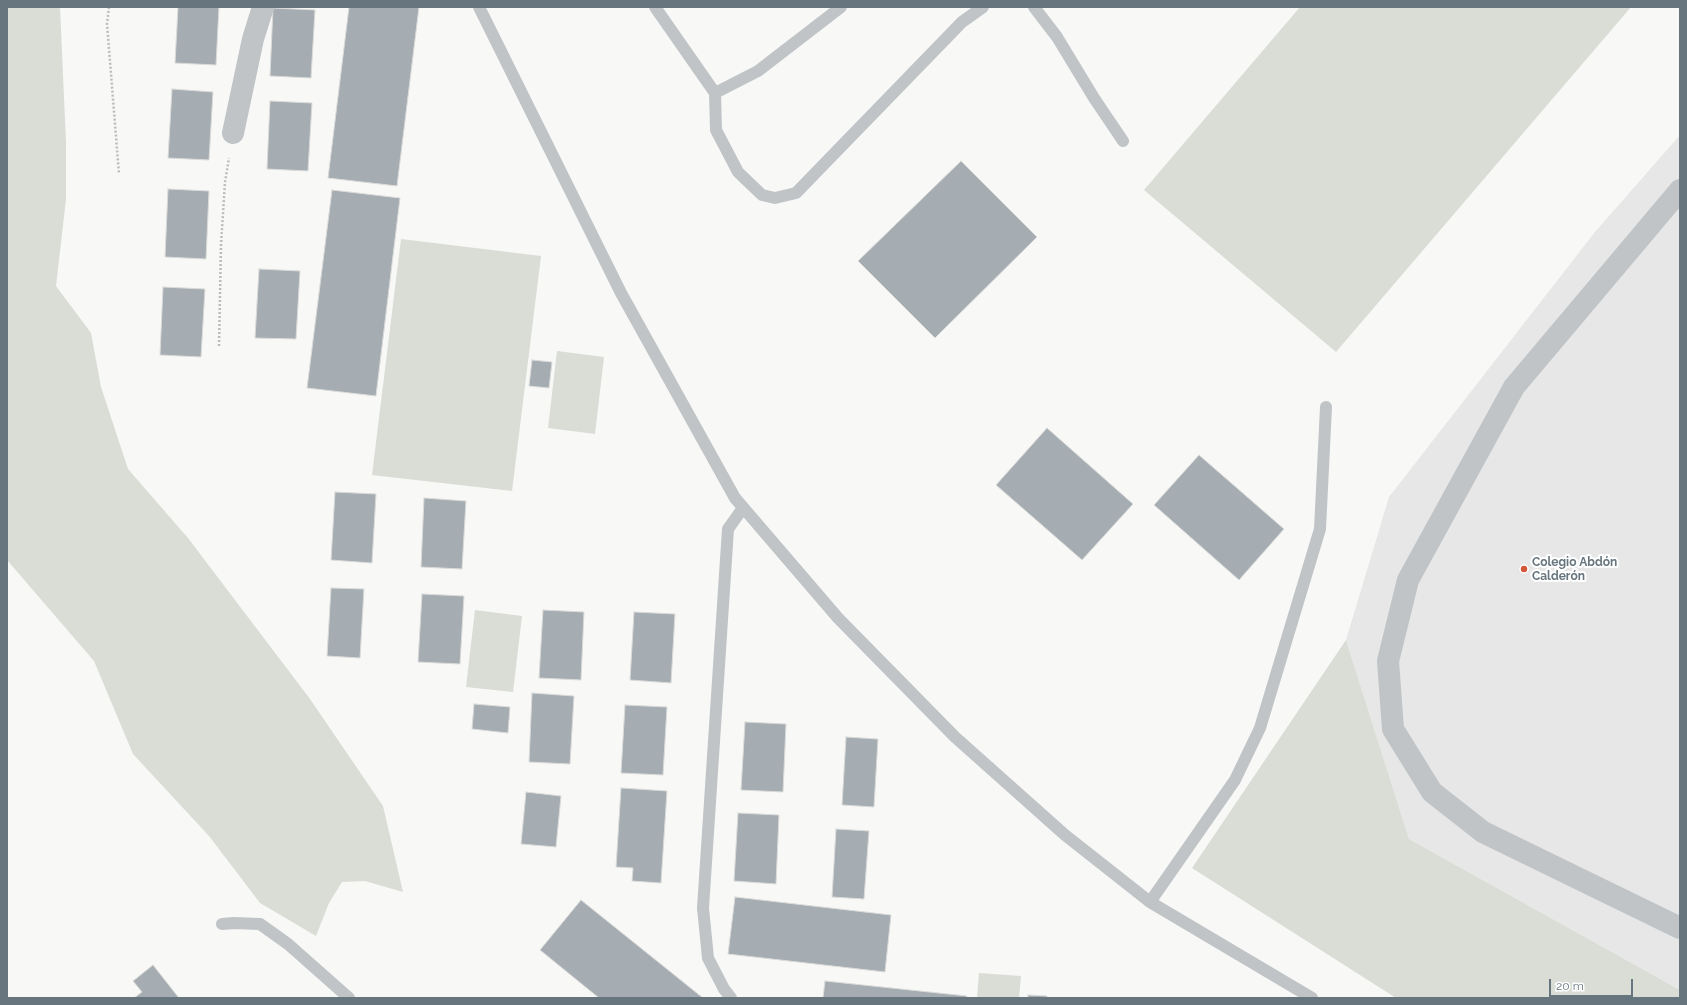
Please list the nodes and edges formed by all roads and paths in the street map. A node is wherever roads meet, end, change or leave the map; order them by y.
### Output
1 (110, 7) edge
2 (263, 7) edge
3 (478, 7) edge
4 (655, 7) edge
5 (841, 7) edge
6 (983, 7) edge
7 (1034, 7) edge
8 (715, 93) junction
9 (233, 133) joint
10 (1123, 141) dead end
11 (119, 174) dead end
12 (1680, 190) edge
13 (219, 346) dead end
14 (1326, 407) dead end
15 (743, 508) junction
16 (1150, 902) junction
17 (222, 924) dead end
18 (1680, 928) edge
19 (349, 998) edge
20 (731, 998) edge
21 (1312, 998) edge

1 - 11 path
2 - 9 street
3 - 15 lane
4 - 8 lane
5 - 8 lane
6 - 8 lane
7 - 10 lane
9 - 13 path
12 - 18 street
14 - 16 lane
15 - 16 lane
15 - 20 lane
16 - 21 lane
17 - 19 lane

